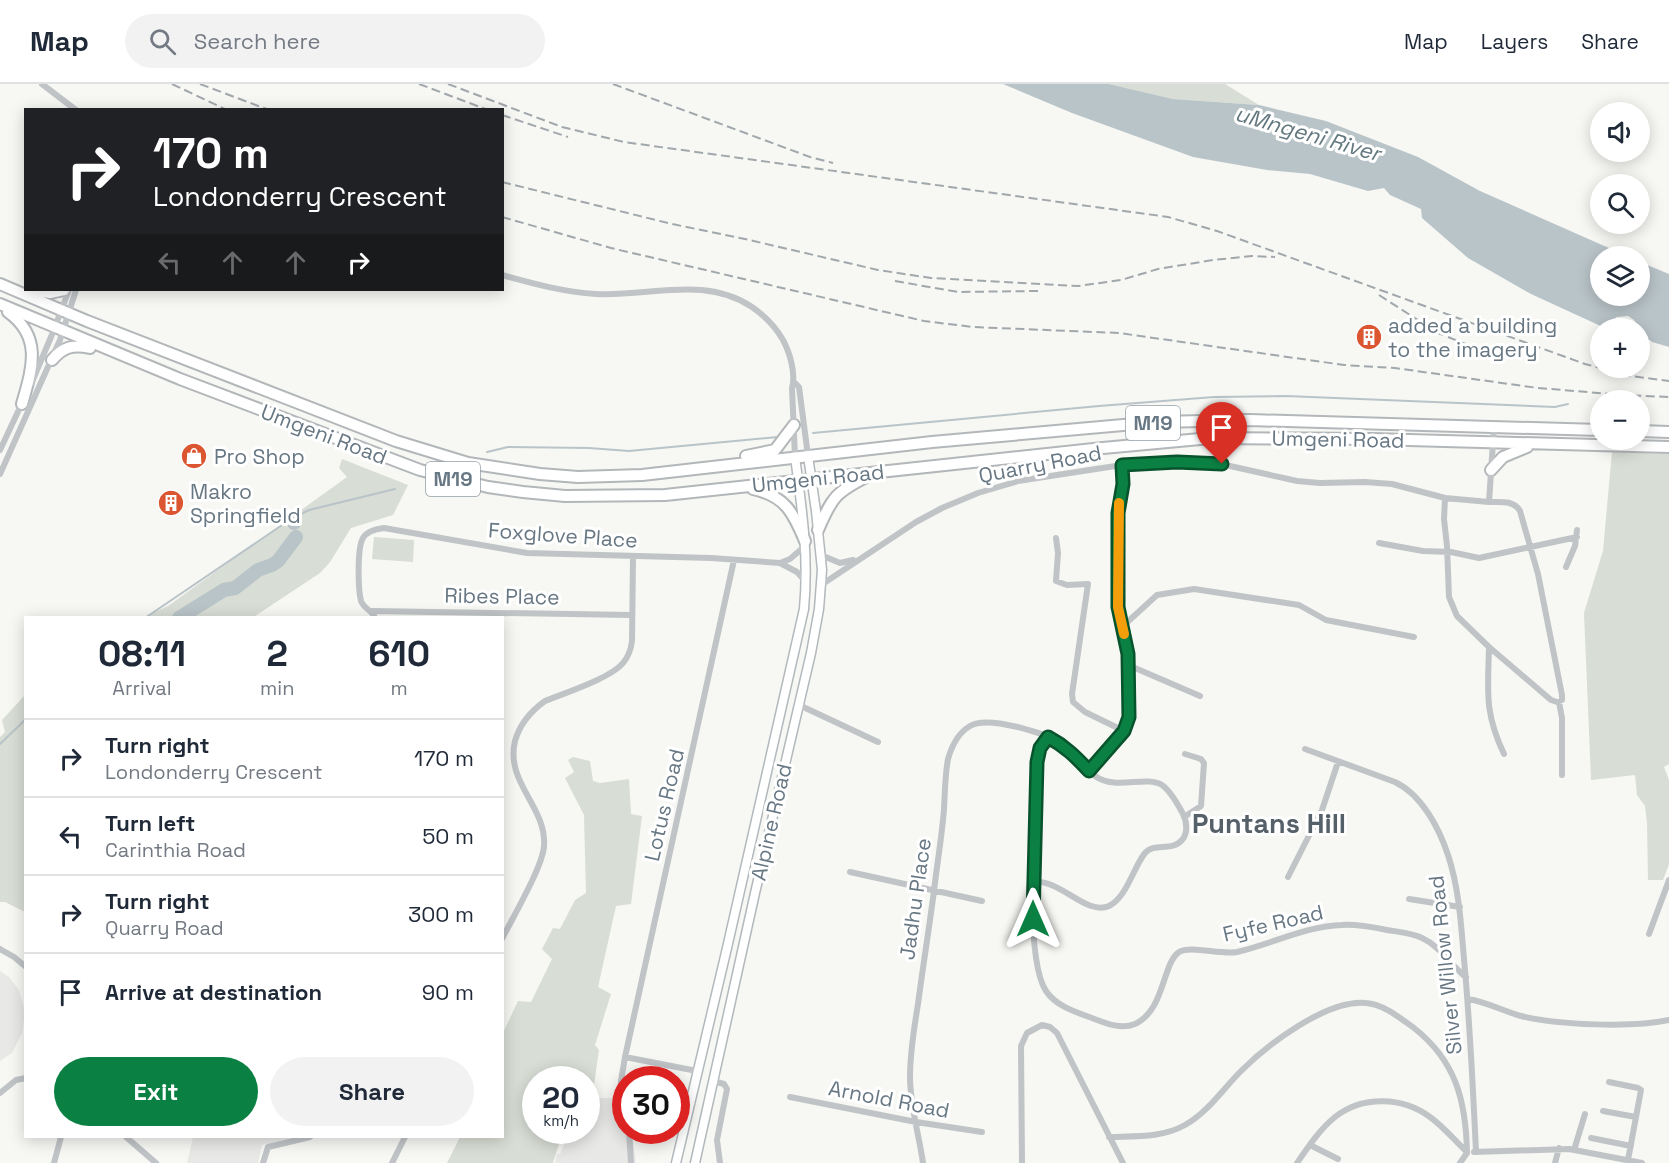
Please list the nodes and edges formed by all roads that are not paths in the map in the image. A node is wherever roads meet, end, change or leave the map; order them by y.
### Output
1 (42, 84) edge
2 (73, 108) edge
3 (504, 276) edge
4 (2, 285) edge
5 (24, 287) edge
6 (39, 291) edge
7 (59, 291) edge
8 (69, 291) edge
9 (75, 291) edge
10 (0, 305) edge
11 (64, 311) junction
12 (59, 330) junction
13 (108, 350) junction
14 (51, 360) junction
15 (794, 382) junction
16 (22, 404) junction
17 (794, 425) junction
18 (1494, 427) junction
19 (1590, 430) edge
20 (1650, 431) edge
21 (1669, 432) edge
22 (1493, 443) junction
23 (1533, 445) junction
24 (1669, 447) edge
25 (0, 450) edge
26 (808, 456) junction
27 (795, 457) junction
28 (1122, 465) junction
29 (1491, 470) junction
30 (876, 472) junction
31 (0, 474) edge
32 (642, 475) junction
33 (812, 479) junction
34 (798, 481) junction
35 (742, 487) junction
36 (1445, 498) junction
37 (1489, 502) junction
38 (818, 530) junction
39 (1577, 530) dead end
40 (1576, 537) junction
41 (1056, 538) dead end
42 (806, 543) junction
43 (1379, 543) dead end
44 (1530, 546) junction
45 (1448, 552) junction
46 (821, 555) junction
47 (633, 557) junction
48 (860, 558) junction
49 (734, 560) junction
50 (780, 563) junction
51 (1566, 567) dead end
52 (807, 583) junction
53 (821, 585) junction
54 (371, 611) junction
55 (632, 615) junction
56 (374, 616) edge
57 (1122, 627) junction
58 (1414, 637) dead end
59 (1489, 647) junction
60 (1128, 665) junction
61 (1200, 696) dead end
62 (1559, 702) junction
63 (799, 705) junction
64 (1124, 731) junction
65 (1048, 737) junction
66 (878, 741) dead end
67 (1305, 749) dead end
68 (1185, 754) dead end
69 (1504, 754) dead end
70 (1338, 762) junction
71 (1089, 771) junction
72 (1562, 776) dead end
73 (1184, 817) junction
74 (850, 872) dead end
75 (1288, 877) dead end
76 (1669, 880) edge
77 (1033, 882) junction
78 (755, 892) junction
79 (934, 892) junction
80 (1409, 899) dead end
81 (982, 902) dead end
82 (1460, 907) junction
83 (735, 912) junction
84 (1649, 934) dead end
85 (504, 935) edge
86 (0, 949) edge
87 (24, 965) edge
88 (1466, 977) junction
89 (1468, 999) junction
90 (1669, 1020) edge
91 (625, 1057) junction
92 (624, 1066) edge
93 (697, 1071) junction
94 (24, 1078) edge
95 (713, 1081) junction
96 (1609, 1082) dead end
97 (0, 1093) edge
98 (790, 1097) dead end
99 (1603, 1111) dead end
100 (1585, 1114) dead end
101 (1636, 1117) junction
102 (916, 1122) junction
103 (982, 1132) dead end
104 (1110, 1137) junction
105 (61, 1138) edge
106 (127, 1138) edge
107 (306, 1138) edge
108 (404, 1138) edge
109 (1591, 1138) dead end
110 (629, 1144) edge
111 (1310, 1145) junction
112 (1631, 1146) junction
113 (1559, 1149) junction
114 (1574, 1150) junction
115 (1476, 1152) junction
116 (1467, 1153) junction
117 (1338, 1159) dead end
118 (1628, 1160) junction
119 (151, 1161) edge
120 (54, 1163) edge
121 (263, 1163) edge
122 (392, 1163) edge
123 (631, 1163) edge
124 (676, 1163) edge
125 (693, 1163) edge
126 (720, 1163) edge
127 (923, 1163) edge
128 (1022, 1163) edge
129 (1123, 1163) edge
130 (1297, 1163) edge
131 (1460, 1163) edge
132 (1555, 1163) edge
133 (1642, 1163) edge

1 - 2 street
3 - 15 street
4 - 5 highway
4 - 11 highway, Umgeni Road / M19
6 - 7 highway
8 - 11 street
9 - 11 street
10 - 12 highway, Umgeni Road / M19
10 - 16 highway
11 - 12 street
11 - 32 highway, Umgeni Road / M19
12 - 13 highway, Umgeni Road / M19
12 - 14 street
12 - 16 street
13 - 14 highway
13 - 35 highway, Umgeni Road / M19
14 - 31 street
15 - 17 street
15 - 26 street
16 - 25 street
17 - 27 street
17 - 32 highway
18 - 19 highway, Umgeni Road / M19
18 - 22 street
18 - 26 highway, Umgeni Road / M19
20 - 21 highway
22 - 23 highway, Umgeni Road / M19
22 - 29 street
22 - 30 highway, Umgeni Road / M19
23 - 24 highway, Umgeni Road / M19
23 - 29 highway
26 - 27 highway, Umgeni Road / M19
26 - 33 main road, Alpine Road
27 - 32 highway, Umgeni Road / M19
27 - 34 main road, Alpine Road
28 - 36 street, Quarry Road
28 - 48 street, Quarry Road
28 - 57 street
29 - 37 street
30 - 33 highway, Umgeni Road / M19
30 - 38 highway
33 - 34 highway, Umgeni Road / M19
33 - 38 main road, Alpine Road
34 - 35 highway, Umgeni Road / M19
34 - 42 main road, Alpine Road
35 - 42 highway
36 - 37 street, Quarry Road
36 - 45 street
37 - 44 street, Quarry Road
38 - 46 main road, Alpine Road
39 - 40 street
40 - 44 street
40 - 51 street
41 - 64 street
42 - 50 street
42 - 52 main road, Alpine Road
43 - 45 street
44 - 45 street
44 - 62 street
45 - 59 street
46 - 48 street, Quarry Road
46 - 53 main road, Alpine Road
47 - 49 street, Foxglove Place
47 - 54 street, Foxglove Place
47 - 55 street
48 - 53 street, Quarry Road
49 - 50 street, Foxglove Place
49 - 91 street, Lotus Road
50 - 52 street
52 - 83 main road, Alpine Road
53 - 63 main road, Alpine Road
54 - 55 street, Ribes Place
54 - 56 street, Foxglove Place
55 - 85 street
57 - 58 street
57 - 60 street
59 - 62 street
59 - 69 street
60 - 61 street
60 - 64 street
62 - 72 street
63 - 66 street
63 - 78 main road, Alpine Road
64 - 71 street
65 - 71 street, Jadhu Place
65 - 77 street
65 - 79 street, Jadhu Place
67 - 70 street, Silver Willow Road
68 - 73 street
70 - 75 street
70 - 82 street, Silver Willow Road
71 - 73 street
73 - 77 street
74 - 79 street
76 - 84 street
77 - 88 street, Fyfe Road
78 - 83 main road
78 - 95 main road, Alpine Road
79 - 81 street
79 - 102 street, Jadhu Place
80 - 82 street
82 - 88 street, Silver Willow Road
83 - 93 main road, Alpine Road
86 - 87 street
88 - 89 street, Silver Willow Road
89 - 90 street
89 - 115 street, Silver Willow Road
91 - 92 street, Lotus Road
91 - 93 street
93 - 124 main road, Alpine Road
94 - 97 street
95 - 125 main road, Alpine Road
95 - 126 street
96 - 101 street
98 - 102 street, Arnold Road
99 - 101 street
100 - 114 street
101 - 112 street
102 - 103 street, Arnold Road
102 - 127 street, Jadhu Place
104 - 116 street
104 - 128 street
104 - 129 street
105 - 120 street
106 - 119 street
107 - 121 street
108 - 122 street
109 - 112 street
110 - 123 street
111 - 116 street
111 - 117 street
111 - 130 street
112 - 118 street
113 - 114 street
113 - 115 street
113 - 132 street
114 - 118 street
115 - 116 street
116 - 131 street
118 - 133 street

